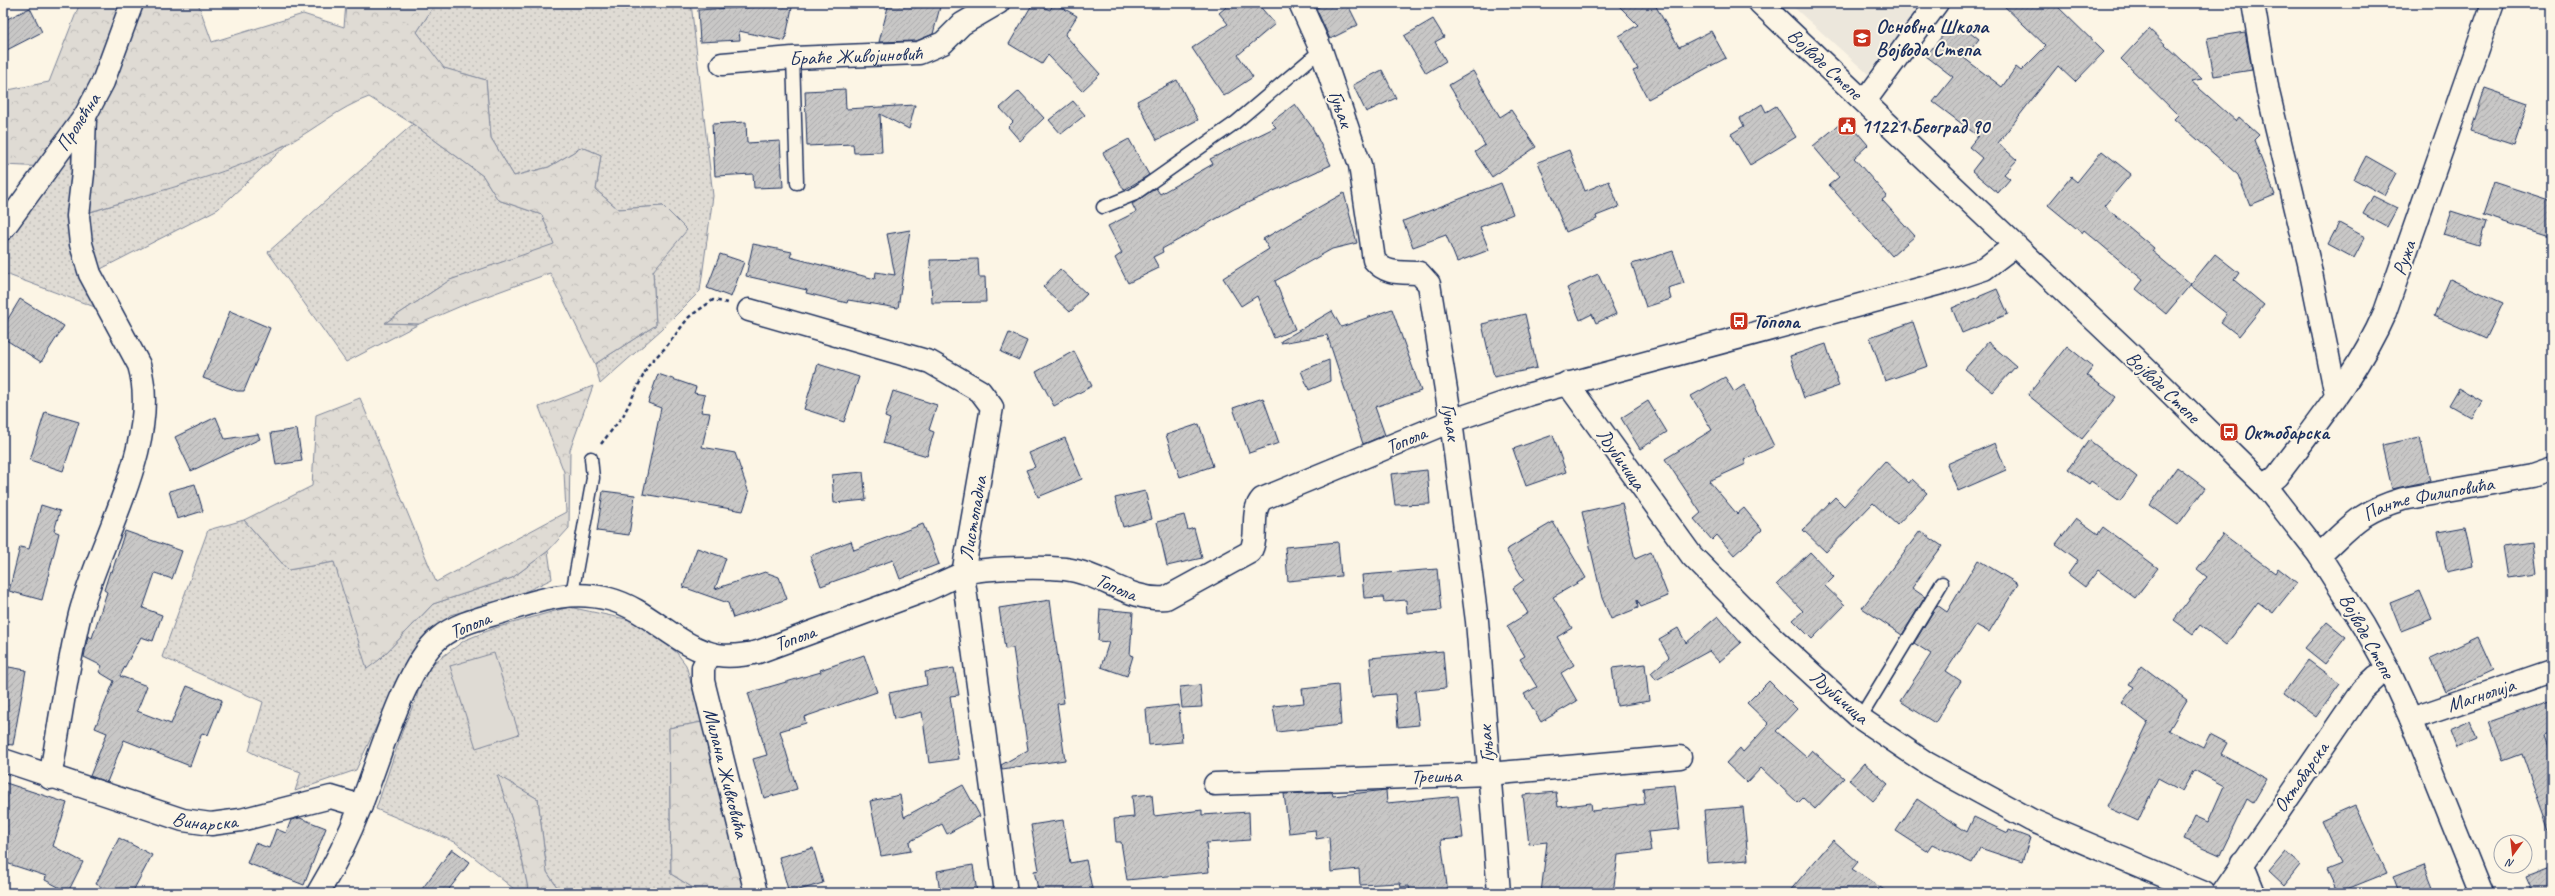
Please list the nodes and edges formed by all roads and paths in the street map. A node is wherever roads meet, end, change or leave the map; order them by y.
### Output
1 (132, 3) edge
2 (998, 3) edge
3 (1300, 3) edge
4 (1760, 3) edge
5 (1937, 3) edge
6 (2253, 3) edge
7 (2493, 3) edge
8 (1321, 50) junction
9 (793, 58) junction
10 (722, 64) dead end
11 (1865, 101) junction
12 (85, 116) junction
13 (797, 183) dead end
14 (1103, 207) dead end
15 (3, 229) edge
16 (2014, 246) junction
17 (749, 310) joint
18 (1567, 383) junction
19 (2336, 395) junction
20 (1451, 421) junction
21 (592, 458) joint
22 (2552, 469) edge
23 (2265, 486) junction
24 (2319, 555) junction
25 (963, 574) junction
26 (1942, 583) dead end
27 (572, 594) junction
28 (711, 654) junction
29 (2388, 669) junction
30 (2552, 671) edge
31 (1860, 718) junction
32 (2411, 719) junction
33 (1680, 756) dead end
34 (3, 760) edge
35 (1488, 774) junction
36 (50, 778) junction
37 (1215, 784) dead end
38 (361, 806) junction
39 (2242, 863) junction
40 (318, 893) edge
41 (756, 893) edge
42 (1006, 893) edge
43 (1499, 893) edge
44 (2204, 893) edge
45 (2223, 893) edge
46 (2254, 893) edge
47 (2481, 893) edge

1 - 12 street, Пролећна
2 - 9 street, Браће Живојиновић
3 - 8 street, Гуњак
4 - 11 street, Војводе Степе
5 - 11 street
6 - 19 street
7 - 19 street, Ружа
8 - 14 lane
8 - 20 street, Гуњак
9 - 10 street, Браће Живојиновић
9 - 13 lane
11 - 16 street, Војводе Степе
12 - 15 street, Пролећна
12 - 36 street
16 - 18 street, Топола
16 - 23 street, Војводе Степе
17 - 21 path
17 - 25 street, Листопадна
18 - 20 street, Топола
18 - 31 street, Љубичица
19 - 23 street, Ружа
20 - 25 street, Топола
20 - 35 street, Гуњак
21 - 27 lane
22 - 24 street, Панте Филиповића
23 - 24 street, Војводе Степе
24 - 29 street, Војводе Степе
25 - 28 street, Топола
25 - 42 street, Листопадна
26 - 31 lane
27 - 28 street, Топола
27 - 38 street, Топола
28 - 41 street, Милана Живковића
29 - 32 street, Војводе Степе
29 - 39 street, Октобарска
30 - 32 street, Магнолија
31 - 44 street, Љубичица
32 - 47 street, Војводе Степе
33 - 35 street, Трешња
34 - 36 street, Винарска
35 - 37 street, Трешња
35 - 43 street, Гуњак
36 - 38 street, Винарска
38 - 40 street, Топола
39 - 45 street, Октобарска
39 - 46 street

